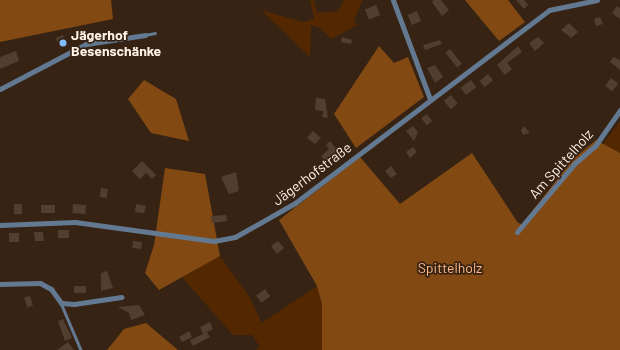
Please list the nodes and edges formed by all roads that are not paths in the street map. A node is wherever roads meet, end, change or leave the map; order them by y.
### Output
1 (393, 0) edge
2 (597, 0) edge
3 (155, 33) dead end
4 (145, 35) joint
5 (0, 90) edge
6 (430, 100) junction
7 (620, 110) edge
8 (0, 225) edge
9 (517, 232) dead end
10 (0, 284) edge
11 (121, 297) dead end
12 (61, 303) junction
13 (80, 350) edge

1 - 6 street
2 - 6 street, Jägerhofstraße
3 - 4 lane
4 - 5 street
6 - 8 street, Jägerhofstraße
7 - 9 street, Am Spittelholz
10 - 12 street
11 - 12 street
12 - 13 lane

